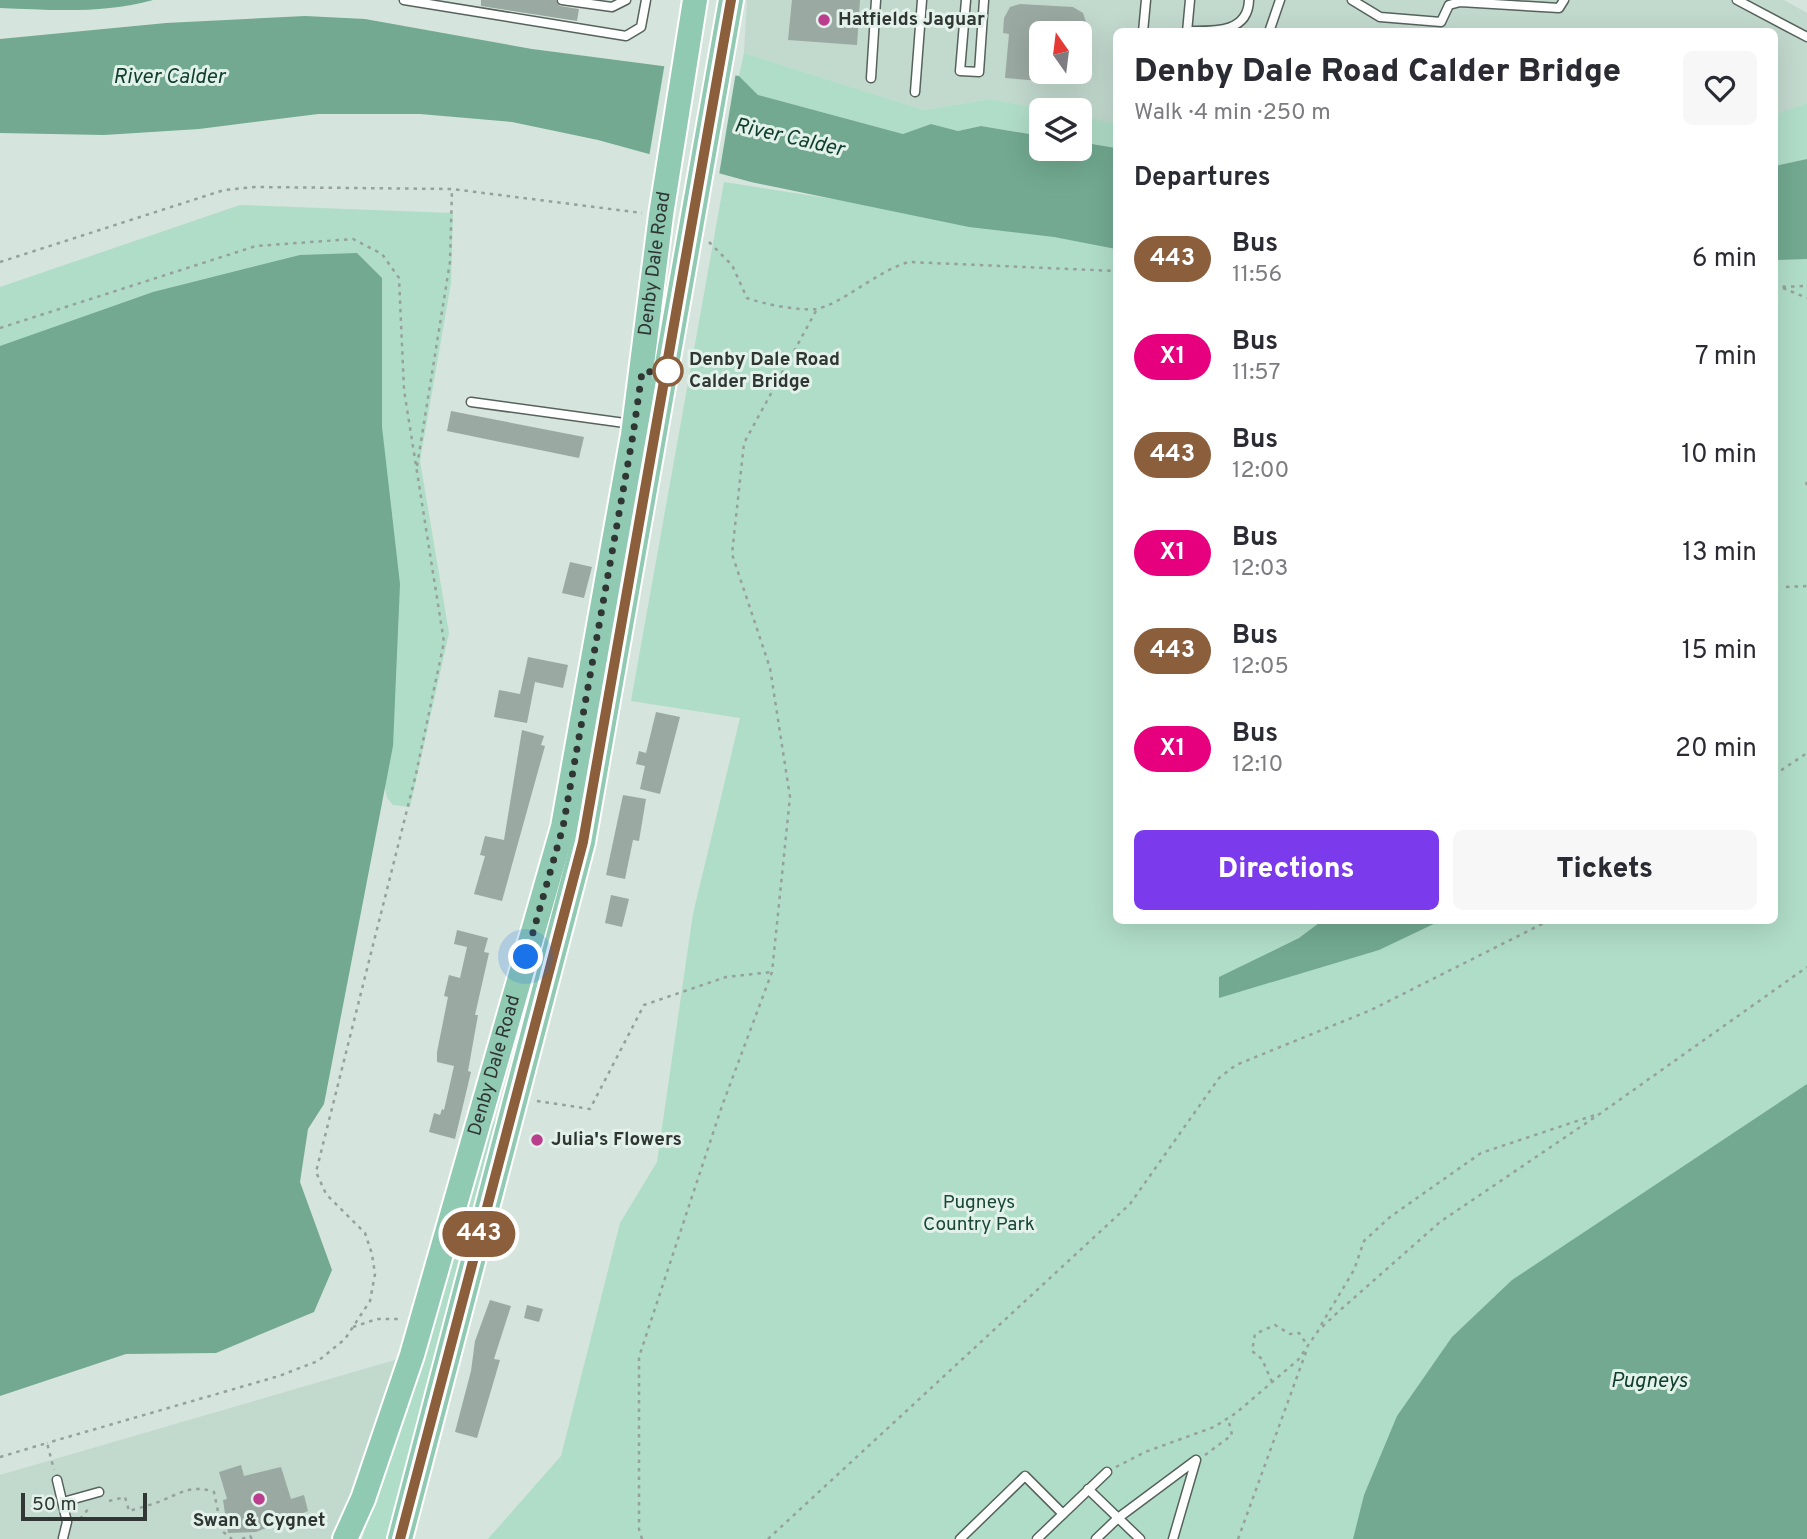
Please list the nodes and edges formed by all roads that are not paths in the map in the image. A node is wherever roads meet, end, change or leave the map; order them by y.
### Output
1 (404, 0) edge
2 (562, 0) edge
3 (626, 0) edge
4 (646, 0) edge
5 (695, 0) edge
6 (731, 0) edge
7 (876, 0) edge
8 (922, 0) edge
9 (966, 0) edge
10 (984, 0) edge
11 (1146, 0) edge
12 (1190, 0) edge
13 (1249, 0) edge
14 (1280, 0) edge
15 (1352, 0) edge
16 (1564, 0) edge
17 (1737, 0) edge
18 (1143, 28) edge
19 (1187, 28) edge
20 (1229, 28) edge
21 (1270, 28) edge
22 (1807, 37) edge
23 (871, 78) dead end
24 (915, 92) dead end
25 (471, 402) dead end
26 (635, 424) junction
27 (1107, 1472) road end
28 (57, 1480) road end
29 (1088, 1489) junction
30 (99, 1492) dead end
31 (63, 1502) junction
32 (1063, 1514) junction
33 (1118, 1518) junction
34 (62, 1539) edge
35 (345, 1539) edge
36 (400, 1539) edge
37 (960, 1539) edge
38 (1037, 1539) edge
39 (1096, 1539) edge
40 (1140, 1539) edge
41 (1173, 1539) edge

1 - 4 lane
2 - 3 lane
5 - 26 main road, Denby Dale Road
6 - 36 main road, Denby Dale Road
7 - 23 lane
8 - 24 lane
9 - 10 lane
11 - 18 lane
12 - 19 lane
13 - 20 lane
14 - 21 lane
15 - 16 lane
17 - 22 lane
25 - 26 lane
26 - 35 main road, Denby Dale Road
27 - 29 lane
28 - 31 lane
29 - 32 lane
29 - 33 lane
30 - 31 lane
31 - 34 lane
32 - 37 lane
32 - 38 lane
33 - 39 lane
33 - 40 lane
33 - 41 lane

